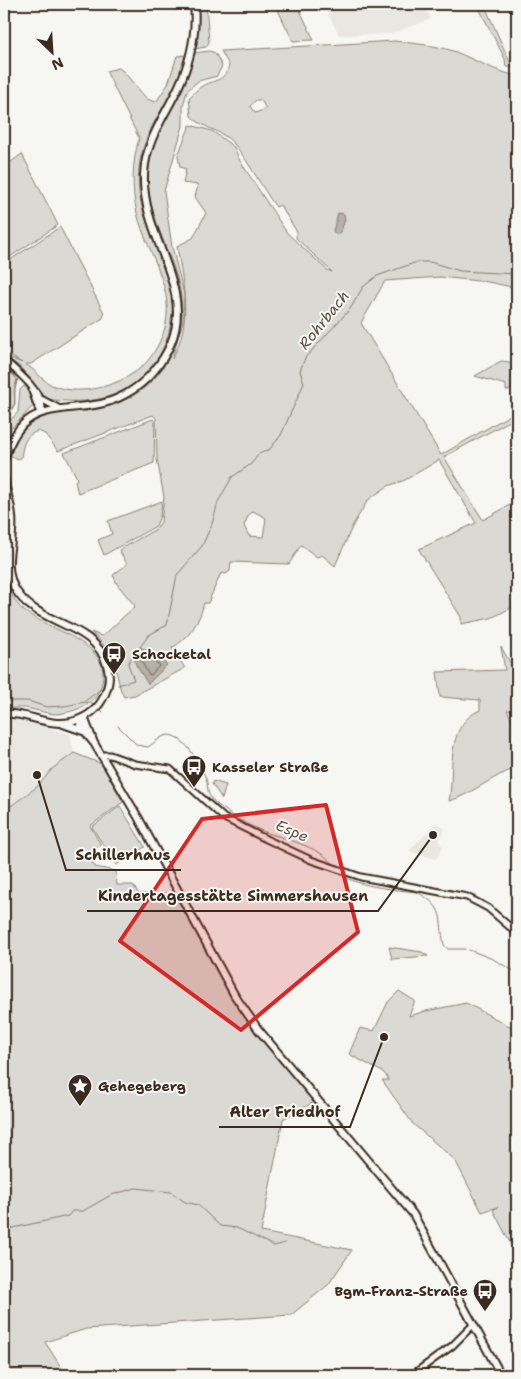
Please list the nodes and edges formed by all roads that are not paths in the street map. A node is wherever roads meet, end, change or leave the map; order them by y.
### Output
1 (194, 4) edge
2 (4, 360) edge
3 (32, 390) junction
4 (40, 398) junction
5 (58, 408) junction
6 (41, 413) junction
7 (4, 460) edge
8 (4, 479) edge
9 (4, 714) edge
10 (84, 717) junction
11 (62, 723) junction
12 (83, 731) junction
13 (94, 743) junction
14 (101, 755) junction
15 (517, 934) edge
16 (473, 1325) junction
17 (412, 1375) edge
18 (501, 1375) edge

1 - 5 main road
2 - 3 street
3 - 4 street
3 - 6 street
4 - 5 street
4 - 6 street
5 - 6 main road
6 - 7 main road
8 - 10 main road
9 - 11 main road
10 - 11 main road
10 - 12 main road
10 - 13 main road
11 - 12 main road
12 - 13 main road
13 - 14 main road
14 - 15 street
14 - 16 main road
16 - 17 street
16 - 18 main road

